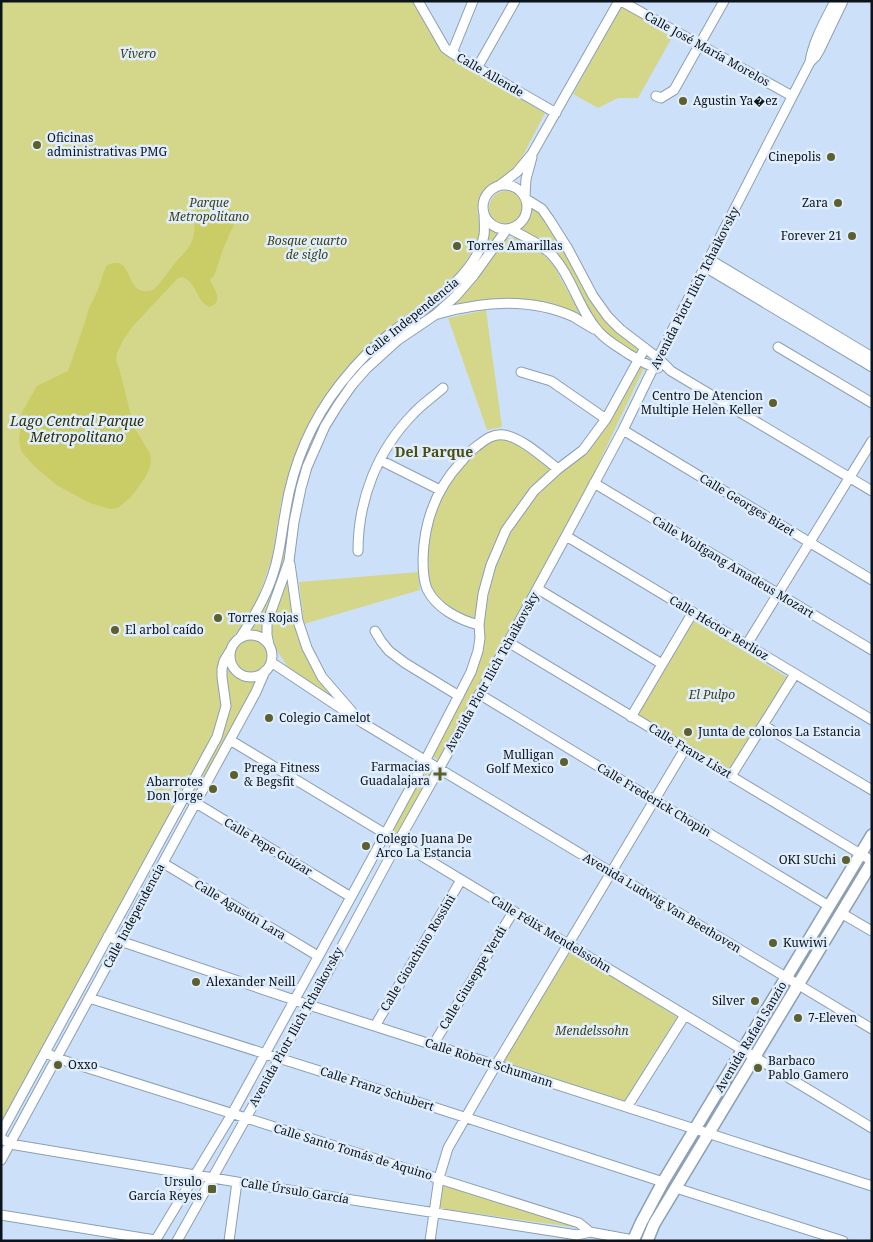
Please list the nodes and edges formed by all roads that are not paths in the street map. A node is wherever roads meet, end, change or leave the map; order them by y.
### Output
1 (418, 1) edge
2 (473, 1) edge
3 (515, 1) edge
4 (620, 1) edge
5 (724, 1) edge
6 (835, 1) edge
7 (843, 1) edge
8 (699, 45) junction
9 (452, 53) junction
10 (810, 62) junction
11 (477, 68) junction
12 (656, 96) dead end
13 (792, 96) junction
14 (556, 113) junction
15 (532, 154) junction
16 (500, 186) junction
17 (525, 197) junction
18 (484, 212) junction
19 (509, 229) junction
20 (707, 263) junction
21 (435, 315) junction
22 (598, 331) junction
23 (778, 347) dead end
24 (645, 348) junction
25 (872, 357) edge
26 (658, 358) junction
27 (639, 360) junction
28 (654, 367) junction
29 (872, 367) edge
30 (671, 371) junction
31 (522, 372) dead end
32 (349, 381) junction
33 (442, 388) dead end
34 (872, 403) edge
35 (606, 419) junction
36 (623, 430) junction
37 (872, 442) edge
38 (380, 460) junction
39 (558, 469) junction
40 (850, 478) junction
41 (594, 483) junction
42 (440, 490) junction
43 (872, 491) edge
44 (566, 536) junction
45 (810, 542) junction
46 (358, 551) dead end
47 (289, 561) junction
48 (872, 580) edge
49 (538, 589) junction
50 (778, 594) junction
51 (693, 612) junction
52 (479, 625) junction
53 (375, 631) dead end
54 (240, 638) junction
55 (508, 642) junction
56 (747, 644) junction
57 (269, 645) junction
58 (872, 650) edge
59 (230, 651) junction
60 (271, 662) junction
61 (662, 664) junction
62 (265, 671) junction
63 (795, 674) junction
64 (479, 694) junction
65 (459, 696) junction
66 (631, 716) junction
67 (872, 720) edge
68 (363, 723) junction
69 (763, 725) junction
70 (230, 740) junction
71 (685, 748) junction
72 (425, 761) junction
73 (439, 769) junction
74 (731, 776) junction
75 (872, 790) edge
76 (184, 796) junction
77 (654, 800) junction
78 (195, 803) junction
79 (385, 834) junction
80 (872, 835) edge
81 (398, 842) junction
82 (860, 854) junction
83 (872, 862) edge
84 (162, 863) junction
85 (611, 872) junction
86 (462, 880) junction
87 (351, 897) junction
88 (829, 906) junction
89 (513, 912) junction
90 (841, 913) junction
91 (872, 931) edge
92 (108, 936) junction
93 (120, 941) junction
94 (568, 945) junction
95 (318, 956) junction
96 (786, 978) junction
97 (798, 985) junction
98 (90, 998) junction
99 (294, 1000) junction
100 (309, 1005) junction
101 (685, 1015) junction
102 (375, 1026) junction
103 (872, 1029) edge
104 (433, 1045) junction
105 (743, 1050) junction
106 (44, 1052) junction
107 (265, 1054) junction
108 (56, 1058) junction
109 (280, 1058) junction
110 (755, 1058) junction
111 (496, 1065) junction
112 (627, 1107) junction
113 (232, 1114) junction
114 (246, 1118) junction
115 (466, 1118) junction
116 (872, 1128) edge
117 (695, 1130) junction
118 (1, 1133) edge
119 (709, 1134) junction
120 (1, 1138) edge
121 (10, 1144) junction
122 (1, 1160) edge
123 (194, 1175) junction
124 (212, 1178) junction
125 (439, 1178) junction
126 (237, 1182) junction
127 (663, 1182) junction
128 (872, 1186) edge
129 (676, 1188) junction
130 (434, 1212) junction
131 (1, 1215) edge
132 (590, 1232) junction
133 (155, 1240) edge
134 (633, 1240) edge
135 (177, 1241) edge
136 (229, 1241) edge
137 (430, 1241) edge
138 (647, 1241) edge
139 (843, 1241) edge

1 - 9 street, Calle Allende
2 - 9 street
3 - 11 street
4 - 8 street, Calle José María Morelos
4 - 14 street
5 - 8 street
6 - 10 street
7 - 10 street
8 - 12 street
8 - 13 street, Calle José María Morelos
9 - 11 street, Calle Allende
10 - 13 street, Avenida Piotr Ilich Tchaikovsky
11 - 14 street, Calle Allende
13 - 20 street, Avenida Piotr Ilich Tchaikovsky
14 - 15 street
15 - 16 street
15 - 17 street
16 - 17 street
16 - 18 street
17 - 19 street
17 - 24 street
18 - 19 street
18 - 32 street, Calle Independencia
19 - 21 street, Calle Independencia
19 - 22 street
20 - 25 street
20 - 26 street, Avenida Piotr Ilich Tchaikovsky
20 - 29 street
21 - 22 street
21 - 32 street, Calle Independencia
22 - 27 street
23 - 34 street
24 - 26 street
24 - 27 street, Avenida Piotr Ilich Tchaikovsky
26 - 28 street, Avenida Piotr Ilich Tchaikovsky
26 - 30 street
27 - 28 street
27 - 35 street, Avenida Piotr Ilich Tchaikovsky
28 - 30 street
28 - 36 street, Avenida Piotr Ilich Tchaikovsky
30 - 40 street
31 - 35 street
32 - 47 street, Calle Independencia
32 - 54 street, Calle Independencia
33 - 38 street
35 - 39 street, Avenida Piotr Ilich Tchaikovsky
36 - 41 street, Avenida Piotr Ilich Tchaikovsky
36 - 45 street, Calle Georges Bizet
37 - 40 street
38 - 42 street
38 - 46 street
39 - 42 street
39 - 52 street, Avenida Piotr Ilich Tchaikovsky
40 - 43 street
40 - 45 street
41 - 44 street, Avenida Piotr Ilich Tchaikovsky
41 - 50 street, Calle Wolfgang Amadeus Mozart
42 - 52 street
44 - 49 street, Avenida Piotr Ilich Tchaikovsky
44 - 51 street, Calle Héctor Berlioz
45 - 48 street, Calle Georges Bizet
45 - 50 street
47 - 57 street, Calle Independencia
47 - 68 street, Calle Independencia
49 - 55 street, Avenida Piotr Ilich Tchaikovsky
49 - 61 street
50 - 56 street
50 - 58 street, Calle Wolfgang Amadeus Mozart
51 - 56 street, Calle Héctor Berlioz
51 - 61 street
52 - 65 street, Avenida Piotr Ilich Tchaikovsky
53 - 65 street
54 - 57 street
54 - 59 street
55 - 64 street, Avenida Piotr Ilich Tchaikovsky
55 - 66 street, Calle Franz Liszt
56 - 63 street, Calle Héctor Berlioz
57 - 60 street
59 - 62 street
59 - 76 street, Calle Independencia
60 - 62 street
60 - 68 street
61 - 66 street
62 - 70 street, Calle Independencia
63 - 67 street, Calle Héctor Berlioz
63 - 69 street
64 - 73 street, Avenida Piotr Ilich Tchaikovsky
64 - 77 street, Calle Frederick Chopin
65 - 72 street, Avenida Piotr Ilich Tchaikovsky
66 - 71 street, Calle Franz Liszt
68 - 72 street, Avenida Ludwig Van Beethoven
69 - 74 street
69 - 75 street
70 - 78 street, Calle Independencia
70 - 79 street, Calle Félix Mendelssohn
71 - 74 street, Calle Franz Liszt
71 - 77 street
72 - 73 street, Avenida Ludwig Van Beethoven
72 - 79 street, Avenida Piotr Ilich Tchaikovsky
73 - 81 street, Avenida Piotr Ilich Tchaikovsky
73 - 85 street, Avenida Ludwig Van Beethoven
74 - 82 street, Calle Franz Liszt
76 - 78 street, Calle Pepe Guízar
76 - 92 street, Calle Independencia
77 - 85 street
77 - 88 street, Calle Frederick Chopin
78 - 84 street, Calle Independencia
78 - 87 street, Calle Pepe Guízar
79 - 81 street, Calle Félix Mendelssohn
79 - 87 street, Avenida Piotr Ilich Tchaikovsky
80 - 82 main road, Avenida Rafael Sanzio
81 - 86 street, Calle Félix Mendelssohn
81 - 100 street, Avenida Piotr Ilich Tchaikovsky
82 - 83 street, Calle Franz Liszt
82 - 88 main road, Avenida Rafael Sanzio
83 - 90 main road, Avenida Rafael Sanzio
84 - 93 street, Calle Independencia
84 - 95 street, Calle Agustín Lara
85 - 94 street
85 - 96 street, Avenida Ludwig Van Beethoven
86 - 89 street, Calle Félix Mendelssohn
86 - 102 street, Calle Gioachino Rossini
87 - 95 street, Avenida Piotr Ilich Tchaikovsky
88 - 96 main road, Avenida Rafael Sanzio
89 - 94 street, Calle Félix Mendelssohn
89 - 104 street, Calle Giuseppe Verdi
90 - 91 street
90 - 97 main road, Avenida Rafael Sanzio
92 - 93 street, Calle Robert Schumann
92 - 106 street, Calle Independencia
93 - 98 street, Calle Independencia
93 - 99 street, Calle Robert Schumann
94 - 101 street, Calle Félix Mendelssohn
94 - 111 street
95 - 99 street, Avenida Piotr Ilich Tchaikovsky
96 - 97 street, Avenida Ludwig Van Beethoven
96 - 105 main road, Avenida Rafael Sanzio
97 - 103 street, Avenida Ludwig Van Beethoven
97 - 110 main road, Avenida Rafael Sanzio
98 - 107 street, Calle Franz Schubert
98 - 108 street, Calle Independencia
99 - 100 street, Calle Robert Schumann
99 - 107 street, Avenida Piotr Ilich Tchaikovsky
100 - 102 street, Calle Robert Schumann
100 - 109 street, Avenida Piotr Ilich Tchaikovsky
101 - 105 street, Calle Félix Mendelssohn
101 - 112 street
102 - 104 street, Calle Robert Schumann
104 - 111 street, Calle Robert Schumann
105 - 110 street, Calle Félix Mendelssohn
105 - 117 main road, Avenida Rafael Sanzio
106 - 108 street, Calle Santo Tomás de Aquino
106 - 118 street, Calle Independencia
107 - 109 street, Calle Franz Schubert
107 - 113 street, Avenida Piotr Ilich Tchaikovsky
108 - 113 street, Calle Santo Tomás de Aquino
108 - 121 street, Calle Independencia
109 - 114 street, Avenida Piotr Ilich Tchaikovsky
109 - 115 street, Calle Franz Schubert
110 - 116 street, Calle Félix Mendelssohn
110 - 119 main road, Avenida Rafael Sanzio
111 - 112 street, Calle Robert Schumann
111 - 115 street
112 - 117 street, Calle Robert Schumann
113 - 114 street, Calle Santo Tomás de Aquino
113 - 123 street, Avenida Piotr Ilich Tchaikovsky
114 - 124 street, Avenida Piotr Ilich Tchaikovsky
114 - 125 street, Calle Santo Tomás de Aquino
115 - 125 street
115 - 127 street, Calle Franz Schubert
117 - 119 street, Calle Robert Schumann
117 - 127 main road, Avenida Rafael Sanzio
119 - 128 street, Calle Robert Schumann
119 - 129 main road, Avenida Rafael Sanzio
120 - 121 street, Calle Úrsulo García
121 - 122 street, Calle Independencia
121 - 123 street, Calle Úrsulo García
123 - 124 street, Calle Úrsulo García
123 - 133 street, Avenida Piotr Ilich Tchaikovsky
124 - 126 street, Calle Úrsulo García
124 - 135 street, Avenida Piotr Ilich Tchaikovsky
125 - 130 street
125 - 132 street, Calle Santo Tomás de Aquino
126 - 130 street, Calle Úrsulo García
126 - 136 street
127 - 134 main road, Avenida Rafael Sanzio
129 - 138 main road, Avenida Rafael Sanzio
129 - 139 street
130 - 132 street, Calle Úrsulo García
130 - 137 street
131 - 133 street
132 - 134 street, Calle Santo Tomás de Aquino

